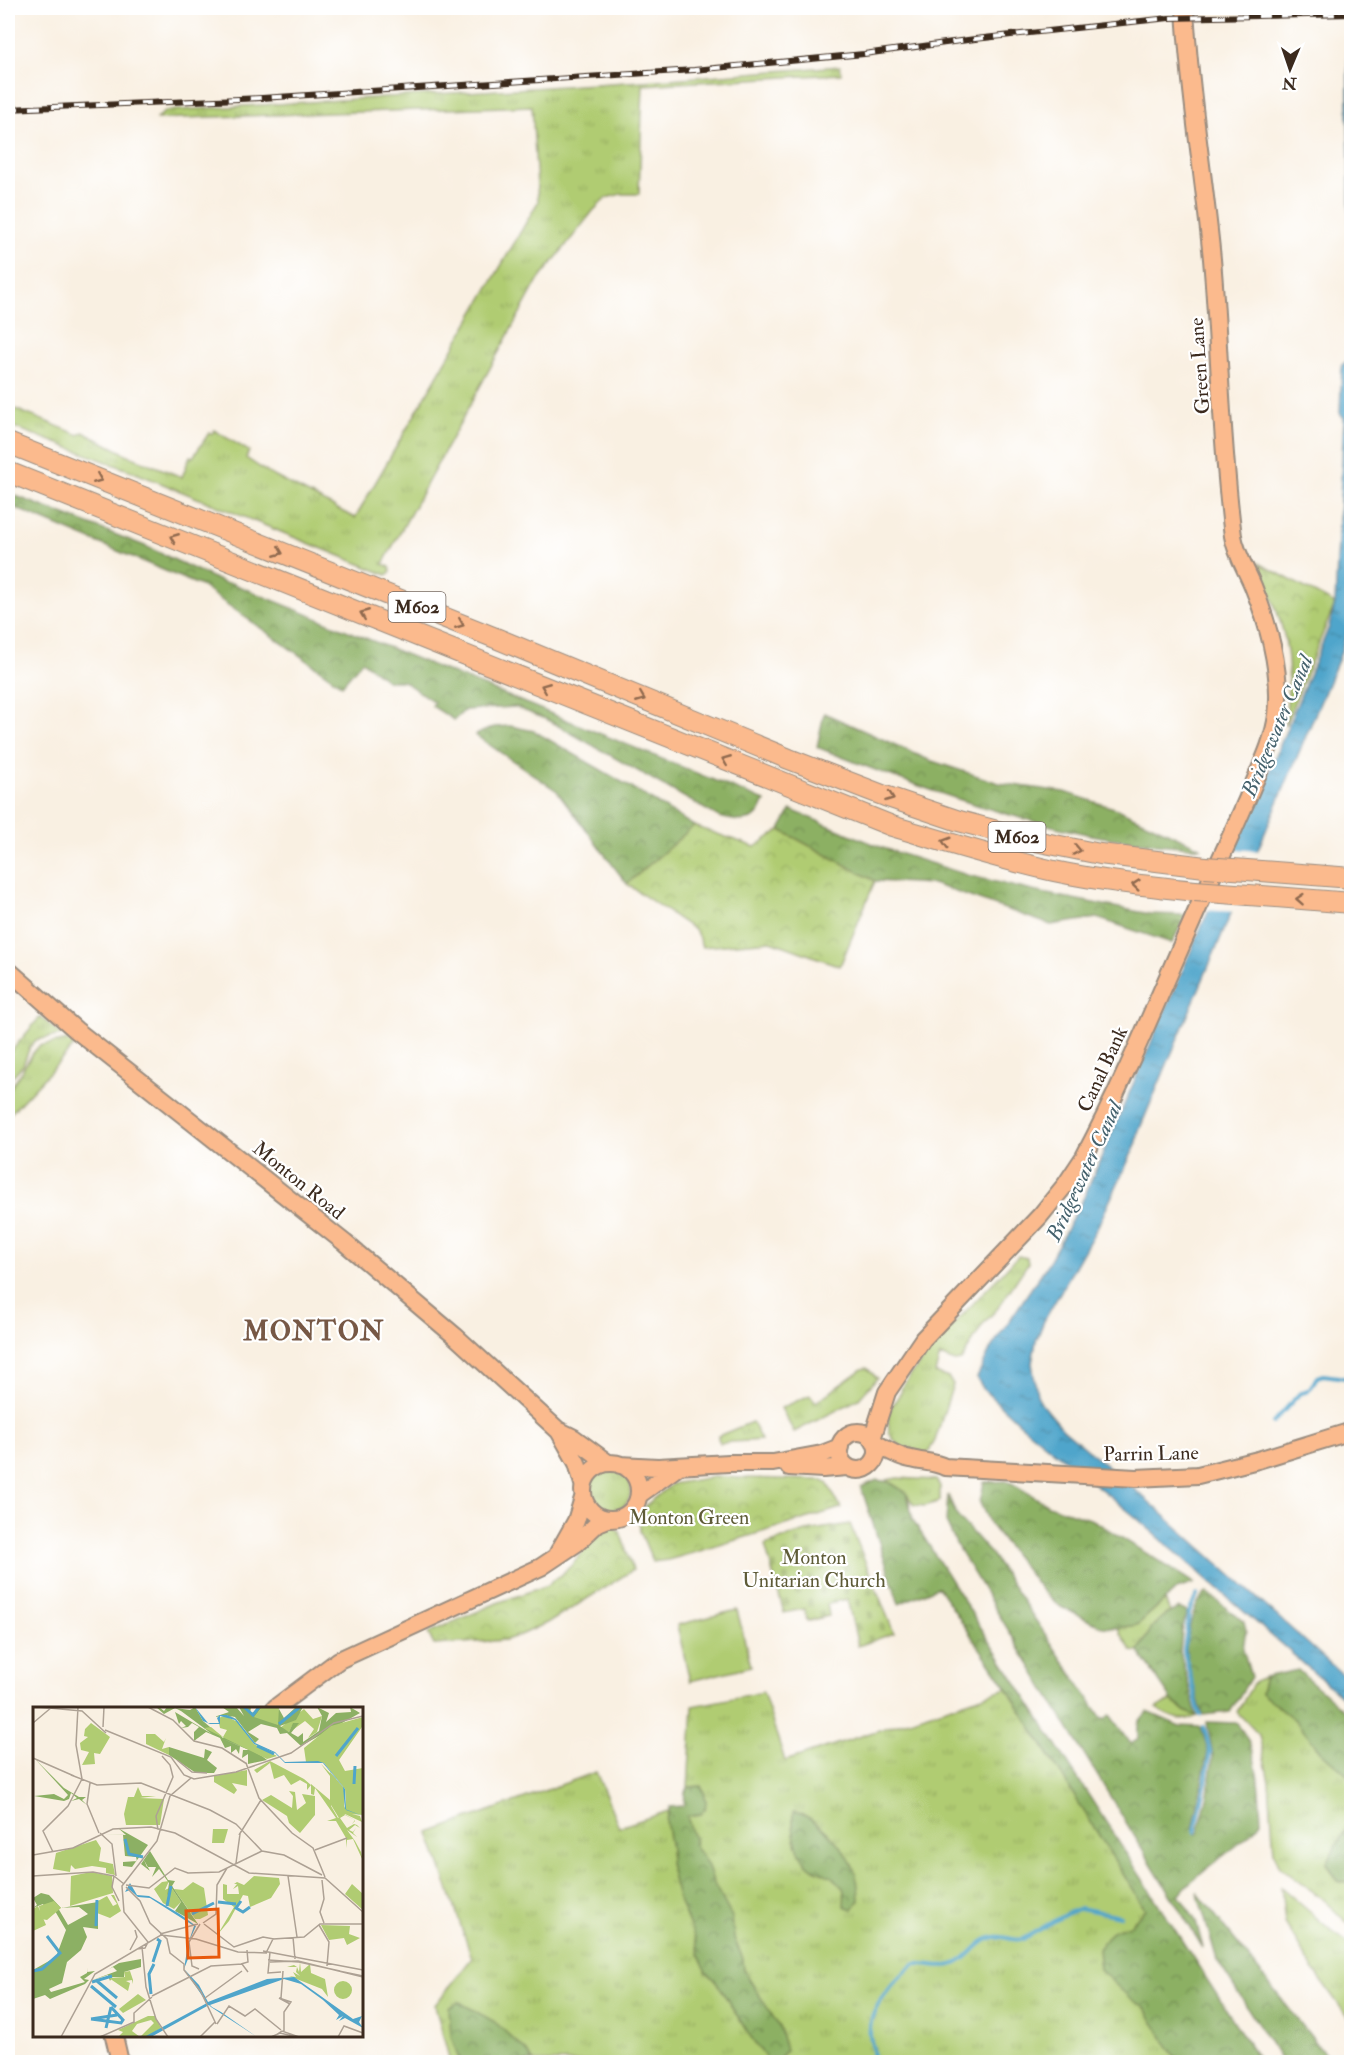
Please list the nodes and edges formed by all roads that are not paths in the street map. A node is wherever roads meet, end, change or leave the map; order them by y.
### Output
1 (1185, 8) edge
2 (8, 443) edge
3 (8, 472) edge
4 (1277, 715) joint
5 (1352, 878) edge
6 (1352, 903) edge
7 (9, 969) edge
8 (887, 1392) junction
9 (559, 1431) junction
10 (1352, 1431) edge
11 (856, 1433) junction
12 (873, 1441) junction
13 (840, 1447) junction
14 (874, 1461) junction
15 (773, 1463) junction
16 (614, 1464) junction
17 (679, 1467) junction
18 (847, 1467) junction
19 (945, 1467) junction
20 (583, 1491) junction
21 (639, 1495) junction
22 (608, 1519) junction
23 (558, 1554) junction
24 (276, 1707) edge
25 (114, 2037) edge
26 (120, 2062) edge

1 - 4 main road, Green Lane
2 -> 5 highway, M602, bridge
6 -> 3 highway, M602, bridge
4 - 8 main road, Canal Bank
7 - 9 main road, Monton Road
8 - 11 main road, Canal Bank
8 - 12 main road, Canal Bank
9 - 16 main road, Monton Road
9 - 20 main road, Monton Road
10 - 19 main road, Parrin Lane
11 - 12 main road
11 - 13 main road
12 - 14 main road
12 - 19 main road, Parrin Lane
13 - 15 main road
13 - 18 main road
14 - 18 main road
14 - 19 main road, Parrin Lane
15 - 17 main road
15 - 18 main road
16 - 17 main road
16 - 20 main road
16 - 21 main road
17 - 21 main road
20 - 22 main road
20 - 23 main road
21 - 22 main road
22 - 23 main road
23 - 24 main road
25 - 26 main road

